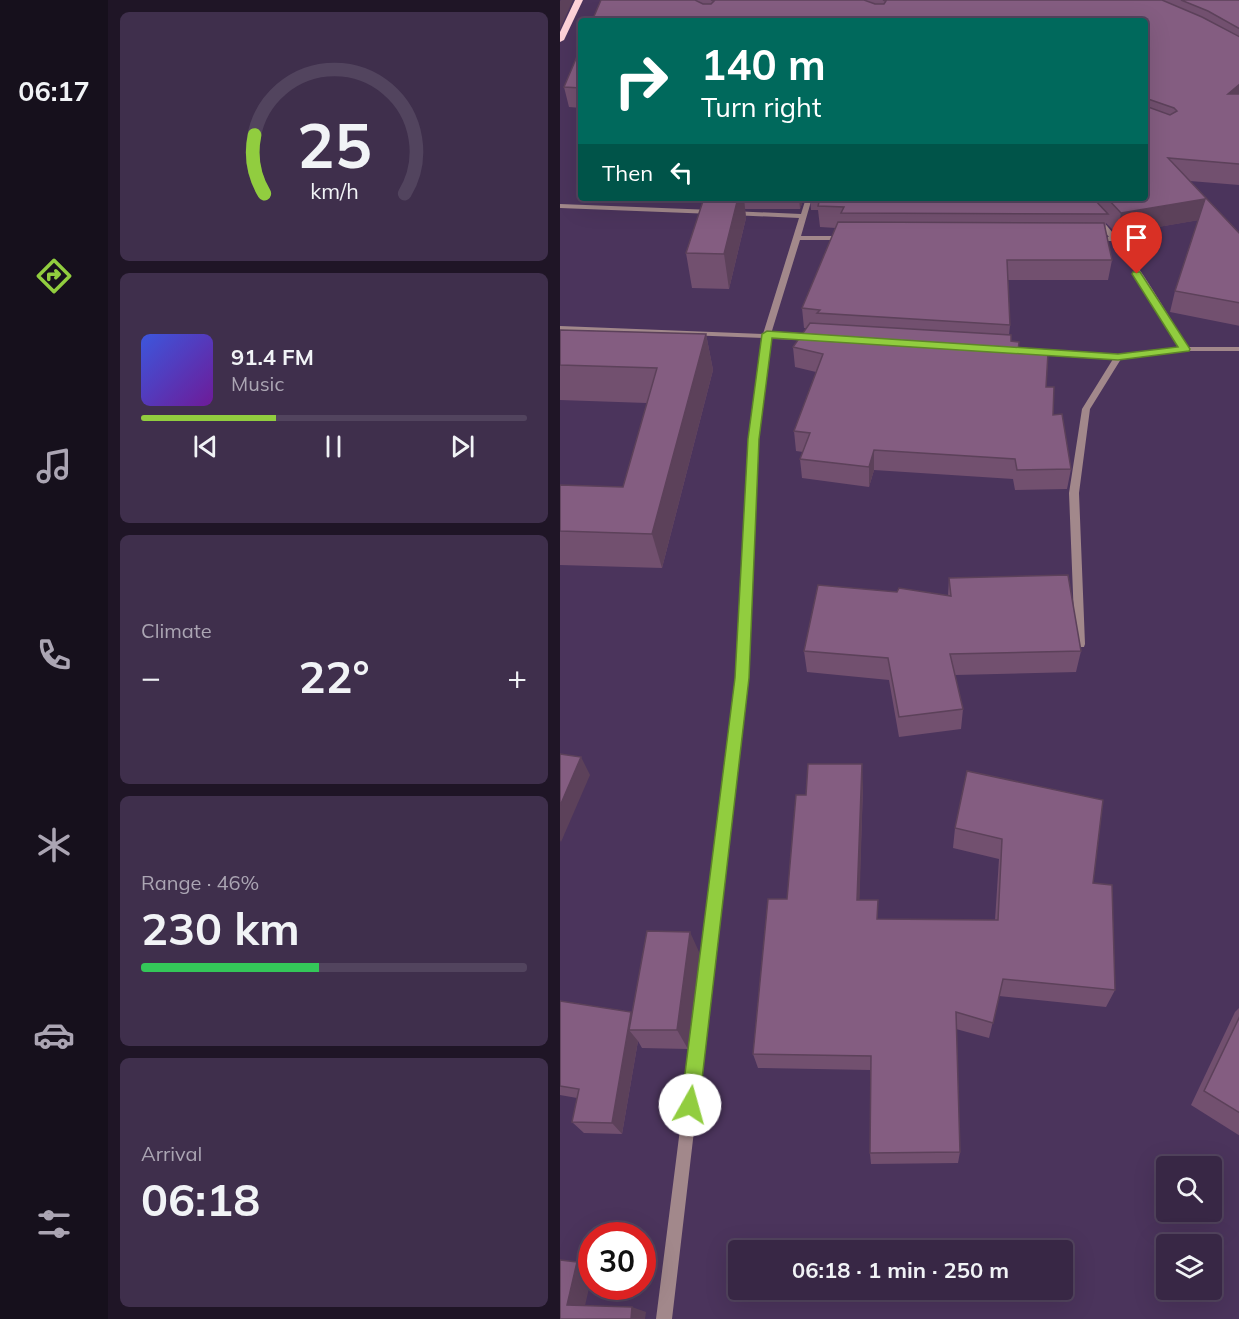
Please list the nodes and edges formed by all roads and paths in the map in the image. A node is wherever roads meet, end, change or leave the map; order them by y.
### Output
1 (580, 0) edge
2 (560, 40) edge
3 (808, 201) edge
4 (1081, 201) edge
5 (560, 206) edge
6 (804, 216) junction
7 (796, 238) junction
8 (855, 238) edge
9 (1078, 239) edge
10 (1114, 239) junction
11 (560, 328) edge
12 (767, 334) junction
13 (826, 338) edge
14 (989, 349) edge
15 (1185, 349) junction
16 (1240, 349) edge
17 (1118, 357) junction
18 (1080, 644) edge
19 (664, 1319) edge

1 - 2 main road
3 - 6 street
4 - 10 street
5 - 6 street
6 - 7 street
7 - 8 street
7 - 12 street
9 - 10 street
10 - 15 street
11 - 12 street
12 - 13 street
12 - 19 street
14 - 17 street
15 - 16 street
15 - 17 street
17 - 18 street

